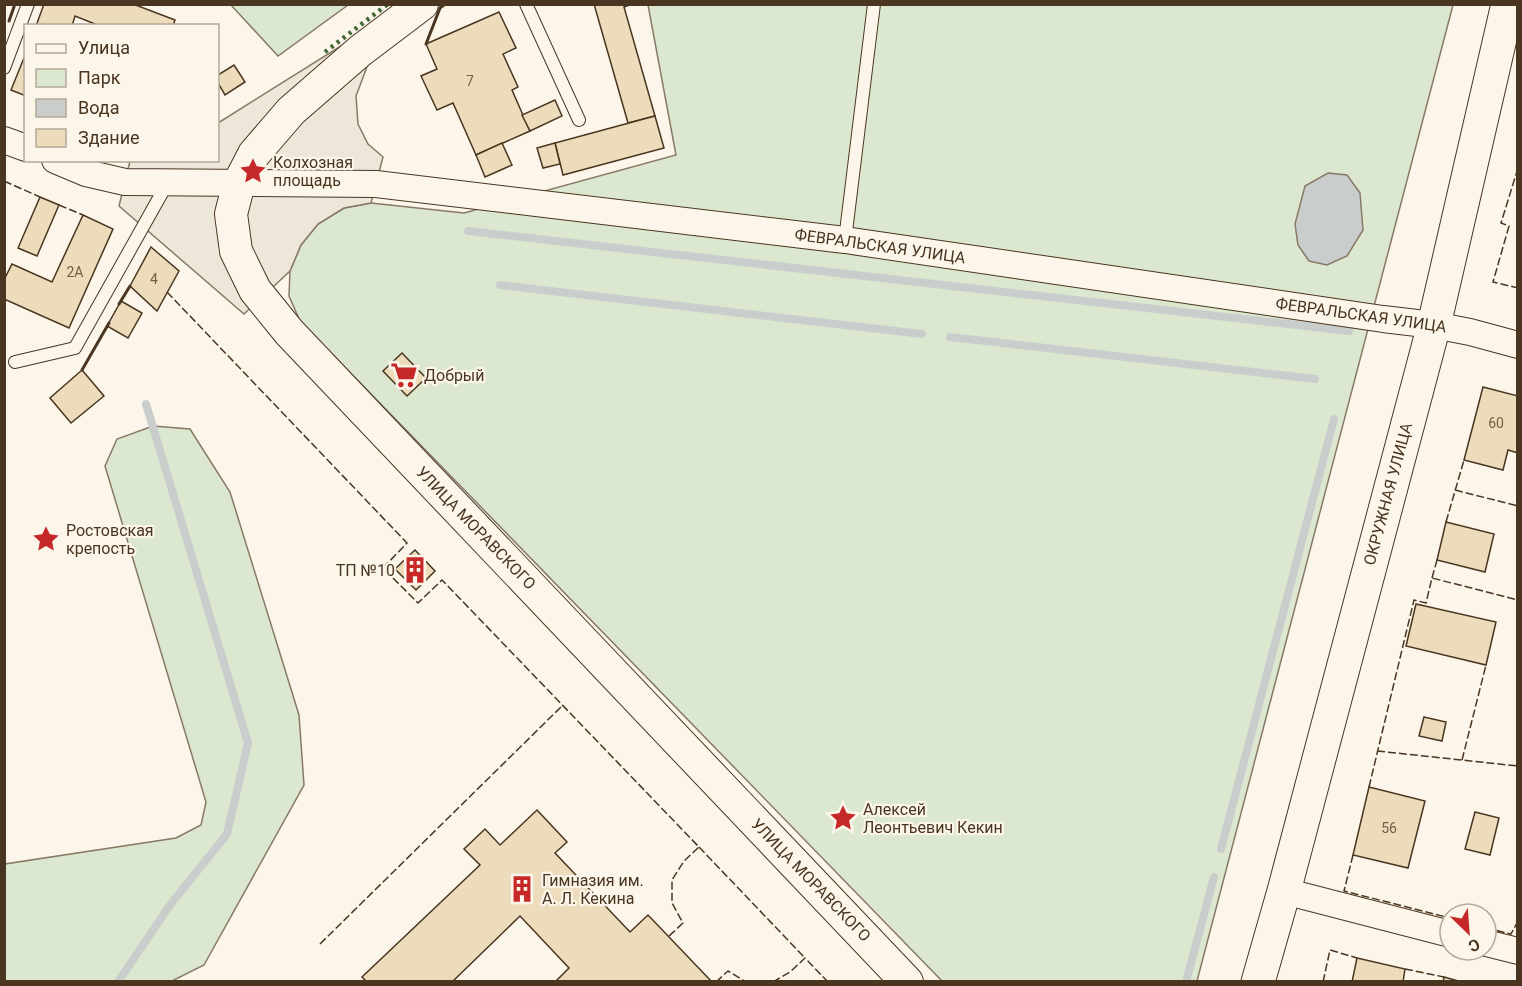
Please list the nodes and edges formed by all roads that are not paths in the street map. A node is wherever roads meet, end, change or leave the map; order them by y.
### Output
1 (28, 4) edge
2 (422, 4) edge
3 (526, 4) edge
4 (874, 4) edge
5 (1508, 4) edge
6 (4, 68) edge
7 (579, 120) dead end
8 (4, 140) edge
9 (24, 147) edge
10 (60, 162) edge
11 (168, 182) junction
12 (239, 183) junction
13 (845, 240) junction
14 (1434, 325) junction
15 (1518, 345) edge
16 (15, 362) dead end
17 (1284, 891) junction
18 (1438, 931) edge
19 (1498, 946) edge
20 (1518, 951) edge
21 (907, 981) edge
22 (1258, 981) edge

1 - 6 lane
2 - 12 street, УЛИЦА МОРАВСКОГО
3 - 7 lane
4 - 13 lane
5 - 14 main road, ОКРУЖНАЯ УЛИЦА
8 - 9 street
10 - 11 street
11 - 12 street
11 - 16 lane
12 - 13 street, ФЕВРАЛЬСКАЯ УЛИЦА
12 - 21 street, УЛИЦА МОРАВСКОГО
13 - 14 street, ФЕВРАЛЬСКАЯ УЛИЦА
14 - 15 street, ФЕВРАЛЬСКАЯ УЛИЦА
14 - 17 main road, ОКРУЖНАЯ УЛИЦА
17 - 18 street
17 - 22 main road, ОКРУЖНАЯ УЛИЦА
19 - 20 street

